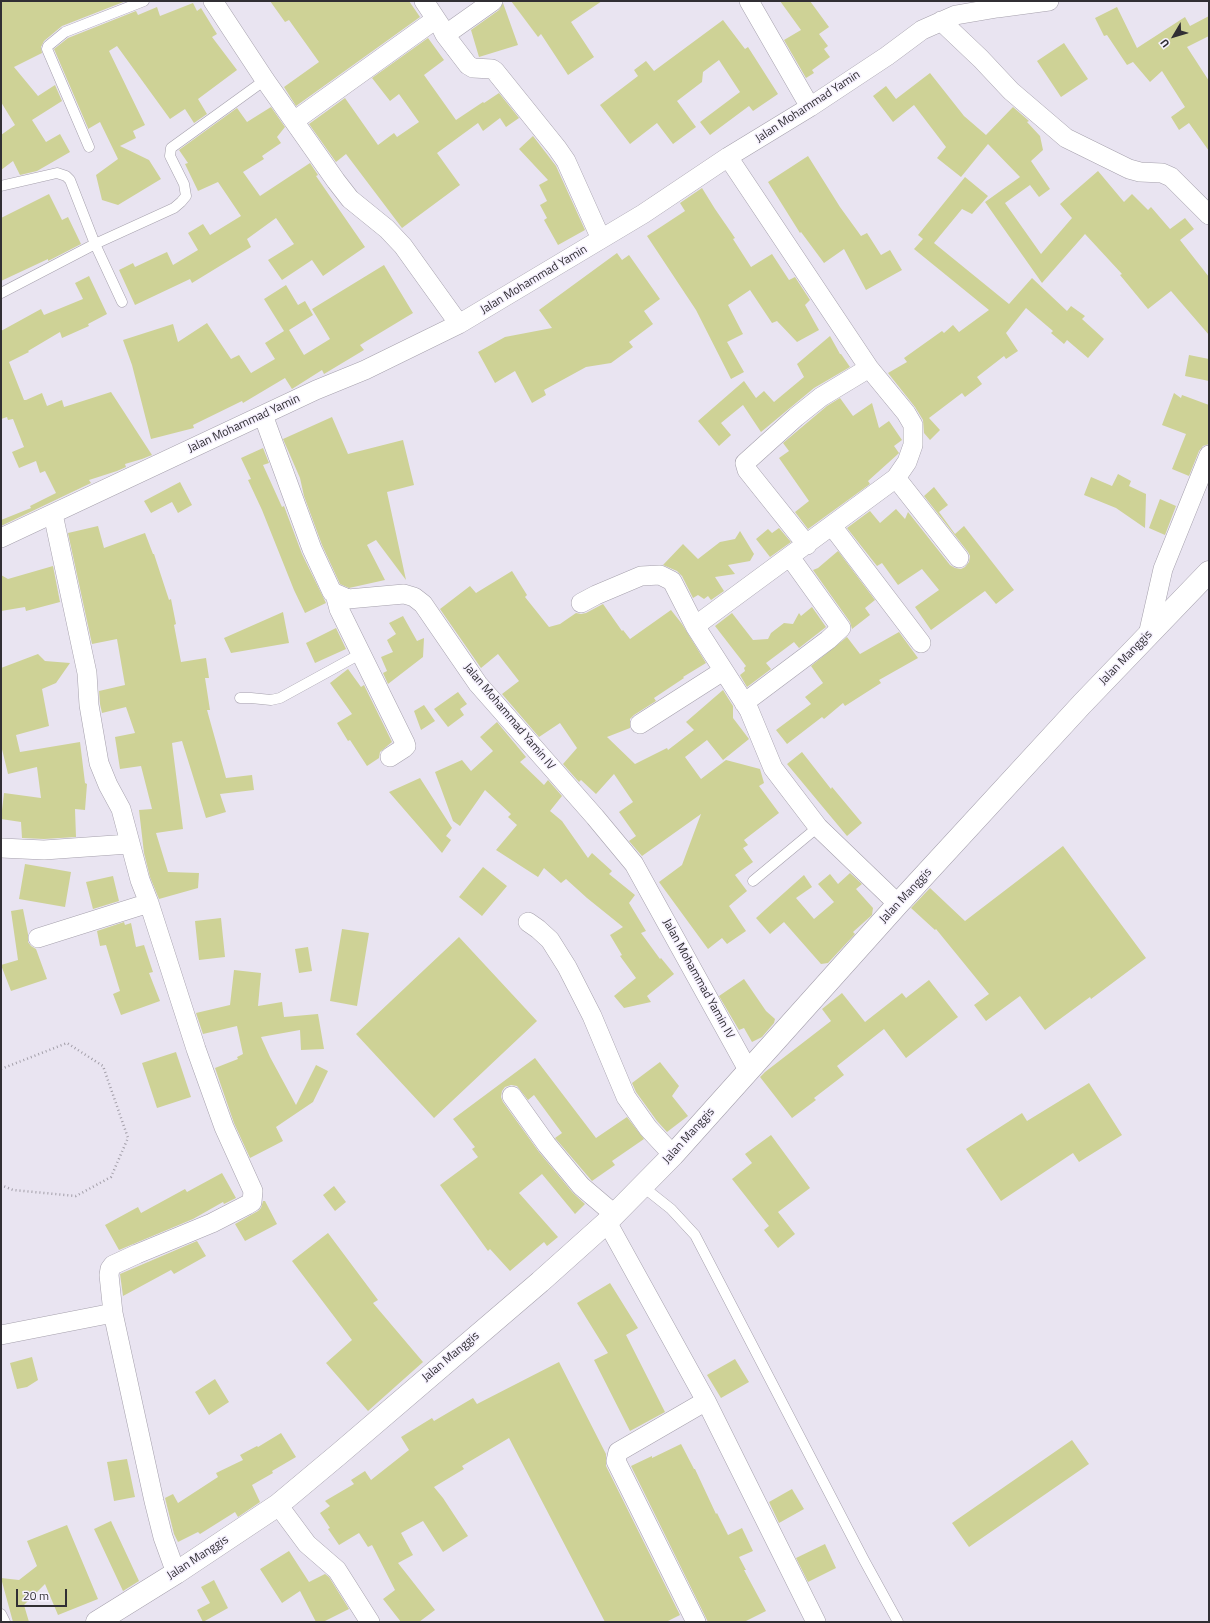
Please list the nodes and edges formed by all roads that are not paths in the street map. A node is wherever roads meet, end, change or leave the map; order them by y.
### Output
1 (144, 1) edge
2 (213, 1) edge
3 (424, 1) edge
4 (493, 1) edge
5 (749, 1) edge
6 (1049, 1) edge
7 (941, 21) junction
8 (440, 27) junction
9 (265, 80) junction
10 (810, 107) junction
11 (294, 121) junction
12 (89, 147) dead end
13 (728, 157) junction
14 (1, 186) edge
15 (1209, 215) edge
16 (601, 240) junction
17 (95, 244) junction
18 (1, 293) edge
19 (122, 302) dead end
20 (459, 324) junction
21 (869, 368) junction
22 (262, 415) junction
23 (1209, 455) edge
24 (896, 478) junction
25 (53, 514) junction
26 (832, 526) junction
27 (1, 538) edge
28 (807, 545) junction
29 (790, 557) junction
30 (959, 558) dead end
31 (1209, 572) edge
32 (335, 594) junction
33 (581, 603) dead end
34 (696, 626) junction
35 (1148, 635) junction
36 (922, 643) dead end
37 (362, 653) junction
38 (724, 671) junction
39 (240, 698) dead end
40 (744, 703) junction
41 (640, 724) dead end
42 (390, 756) dead end
43 (818, 827) junction
44 (129, 844) junction
45 (1, 848) edge
46 (753, 881) dead end
47 (149, 903) junction
48 (898, 904) junction
49 (528, 922) dead end
50 (38, 938) dead end
51 (748, 1070) junction
52 (512, 1096) dead end
53 (673, 1155) junction
54 (642, 1186) junction
55 (611, 1218) junction
56 (113, 1313) junction
57 (1, 1335) edge
58 (706, 1401) junction
59 (278, 1505) junction
60 (176, 1573) junction
61 (1, 1614) edge
62 (5, 1622) edge
63 (97, 1622) edge
64 (370, 1622) edge
65 (696, 1622) edge
66 (816, 1622) edge
67 (898, 1622) edge

1 - 12 lane
2 - 9 street
3 - 8 street
4 - 8 street
5 - 10 street
6 - 7 street, Jalan Mohammad Yamin
7 - 10 street, Jalan Mohammad Yamin
7 - 15 street
8 - 11 street
8 - 16 street
9 - 11 street
9 - 17 lane
10 - 13 street, Jalan Mohammad Yamin
11 - 20 street
13 - 16 street, Jalan Mohammad Yamin
13 - 21 street
14 - 17 lane
16 - 20 street, Jalan Mohammad Yamin
17 - 18 lane
17 - 19 lane
20 - 22 street, Jalan Mohammad Yamin
21 - 24 street
21 - 28 street
22 - 25 street, Jalan Mohammad Yamin
22 - 32 street
23 - 35 street
24 - 26 street
24 - 30 street
25 - 27 street, Jalan Mohammad Yamin
25 - 44 street
26 - 28 street
26 - 36 street
28 - 29 street
29 - 34 street
29 - 40 street
31 - 35 street, Jalan Manggis
32 - 37 street
32 - 51 street, Jalan Mohammad Yamin IV
33 - 34 street
34 - 38 street
35 - 48 street, Jalan Manggis
37 - 39 lane
37 - 42 street
38 - 40 street
38 - 41 street
40 - 43 street
43 - 46 lane
43 - 48 street
44 - 45 street
44 - 47 street
47 - 50 street
47 - 56 street
48 - 51 street, Jalan Manggis
49 - 53 street
51 - 53 street, Jalan Manggis
52 - 55 street
53 - 54 street, Jalan Manggis
54 - 55 street, Jalan Manggis
54 - 67 lane
55 - 58 street
55 - 59 street, Jalan Manggis
56 - 57 street
56 - 60 street
58 - 65 street
58 - 66 street
59 - 60 street, Jalan Manggis
59 - 64 street
60 - 63 street, Jalan Manggis
61 - 62 lane

